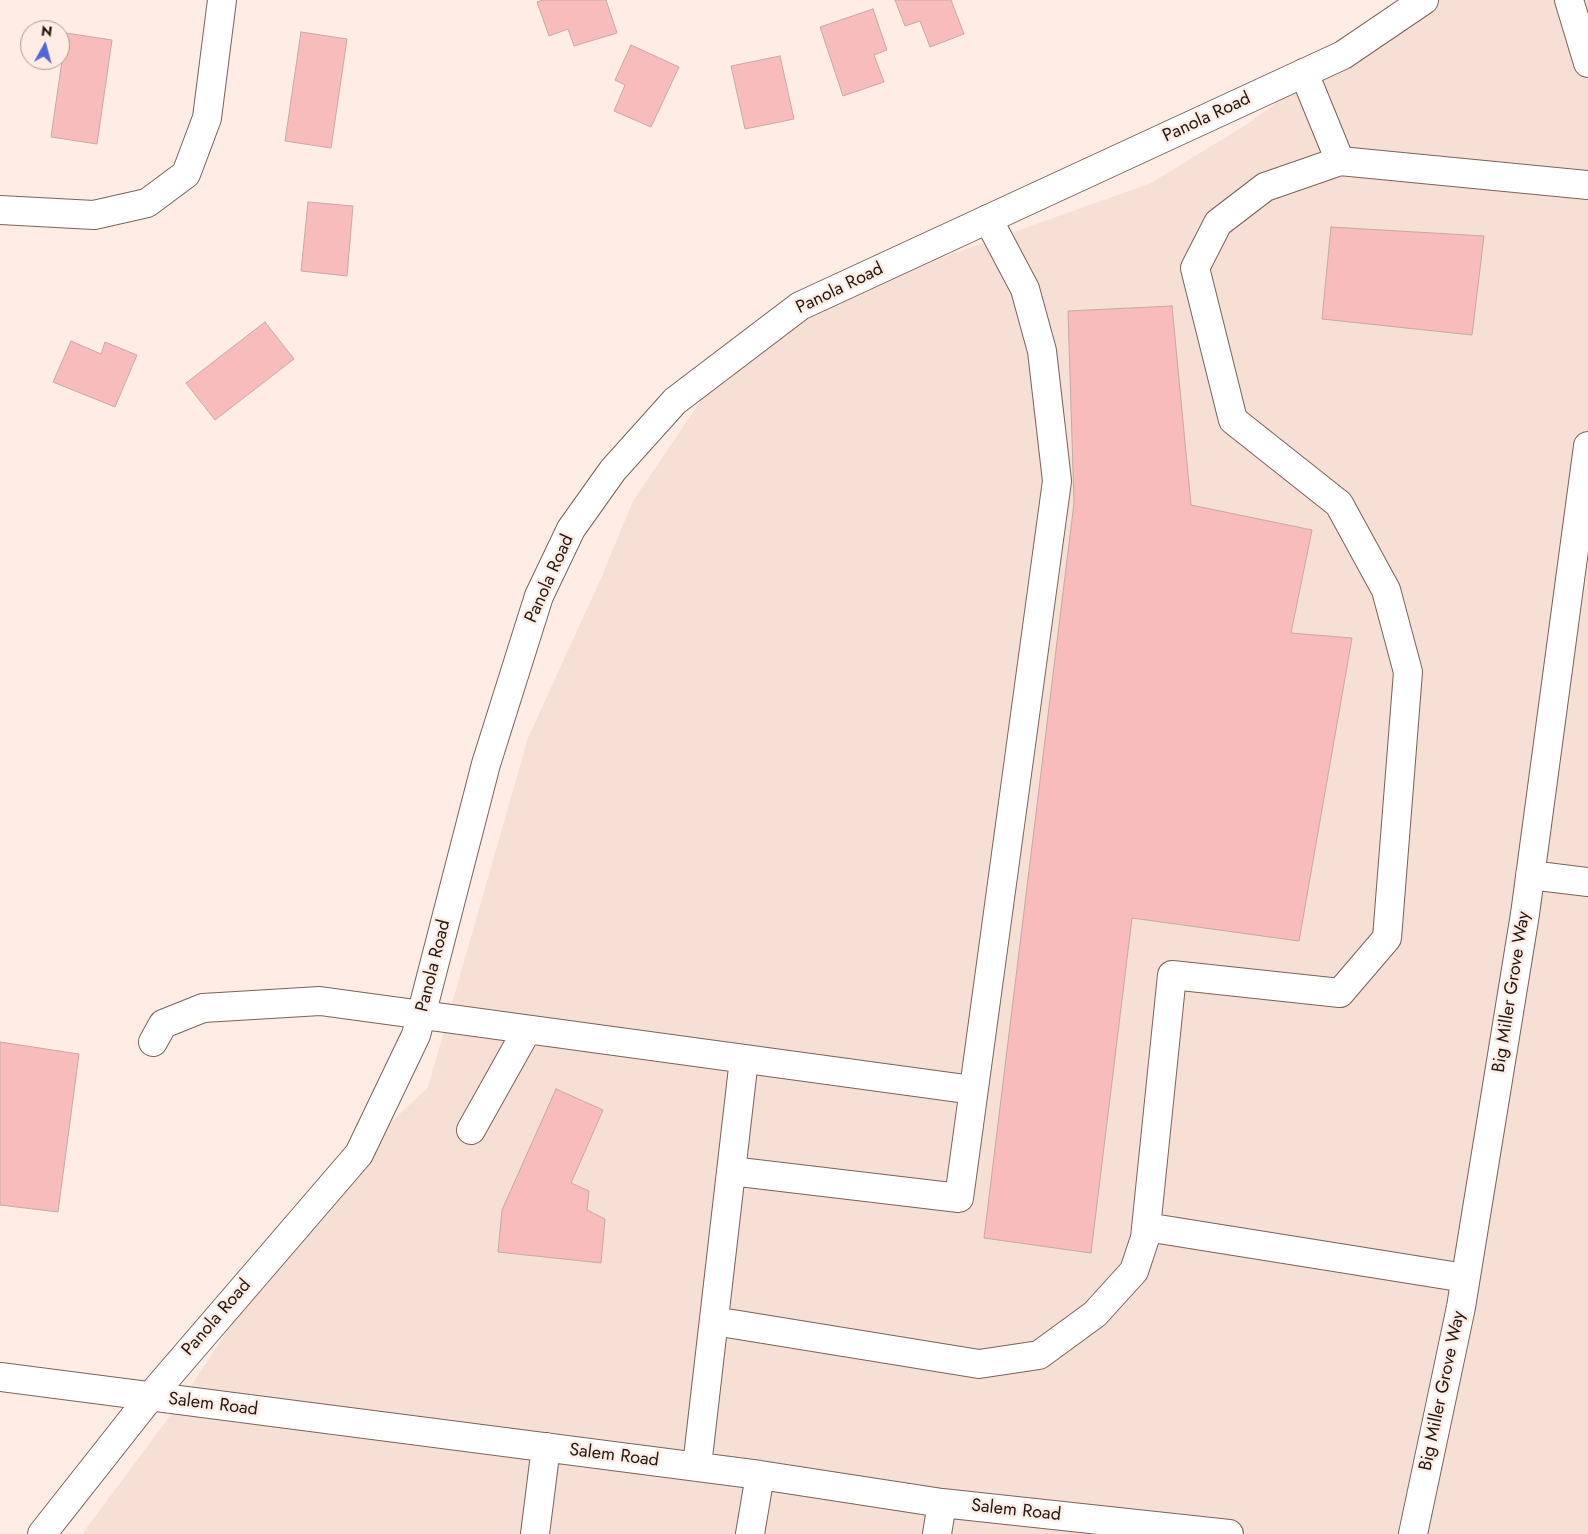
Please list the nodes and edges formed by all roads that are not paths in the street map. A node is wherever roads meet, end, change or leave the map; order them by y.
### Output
1 (222, 0) edge
2 (1424, 0) edge
3 (1569, 0) edge
4 (1588, 63) edge
5 (1304, 73) junction
6 (1340, 161) junction
7 (1588, 185) edge
8 (0, 210) edge
9 (988, 219) junction
10 (1588, 446) edge
11 (1530, 875) junction
12 (1588, 882) edge
13 (422, 1015) junction
14 (527, 1030) junction
15 (153, 1042) dead end
16 (744, 1059) junction
17 (973, 1090) junction
18 (470, 1130) dead end
19 (731, 1171) junction
20 (1146, 1227) junction
21 (1466, 1278) junction
22 (714, 1320) junction
23 (0, 1377) edge
24 (150, 1397) junction
25 (546, 1447) junction
26 (697, 1466) junction
27 (760, 1475) junction
28 (942, 1503) junction
29 (1217, 1533) edge
30 (42, 1534) edge
31 (535, 1534) edge
32 (750, 1534) edge
33 (937, 1534) edge
34 (1413, 1534) edge

1 - 8 street
2 - 5 street, Panola Road
3 - 4 street
5 - 6 street
5 - 9 street, Panola Road
6 - 7 street
6 - 20 street
9 - 13 street, Panola Road
9 - 17 street
10 - 11 street, Big Miller Grove Way
11 - 12 street
11 - 21 street, Big Miller Grove Way
13 - 14 street
13 - 15 street
13 - 24 street, Panola Road
14 - 16 street
14 - 18 street
16 - 17 street
16 - 19 street
17 - 19 street
19 - 22 street
20 - 21 street
20 - 22 street
21 - 34 street, Big Miller Grove Way
22 - 26 street
23 - 24 street, Salem Road
24 - 25 street, Salem Road
24 - 30 street, Panola Road
25 - 26 street, Salem Road
25 - 31 street
26 - 27 street, Salem Road
27 - 28 street, Salem Road
27 - 32 street
28 - 29 street, Salem Road
28 - 33 street

